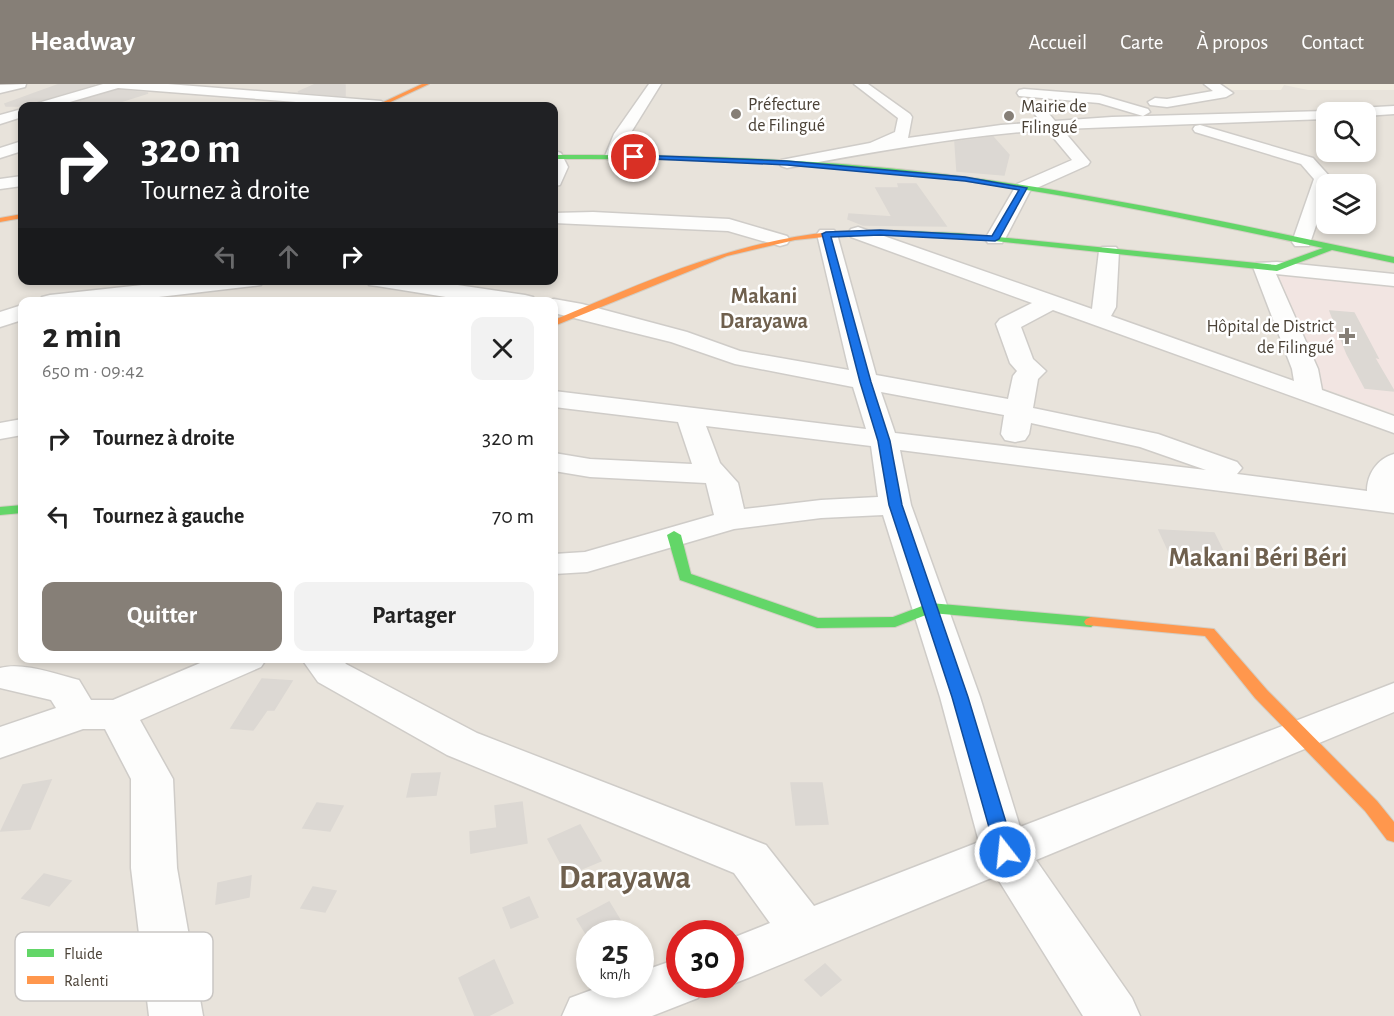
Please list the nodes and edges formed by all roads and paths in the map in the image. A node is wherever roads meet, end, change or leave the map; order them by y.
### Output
1 (20, 84) edge
2 (118, 84) edge
3 (292, 84) edge
4 (426, 84) edge
5 (655, 84) edge
6 (860, 84) edge
7 (1210, 84) edge
8 (0, 89) edge
9 (190, 90) junction
10 (262, 95) junction
11 (1100, 99) junction
12 (160, 100) dead end
13 (57, 102) edge
14 (244, 102) edge
15 (336, 102) edge
16 (388, 102) edge
17 (1394, 110) edge
18 (1376, 111) edge
19 (18, 114) edge
20 (1316, 115) edge
21 (0, 120) edge
22 (1174, 122) junction
23 (1051, 126) junction
24 (18, 147) edge
25 (867, 148) junction
26 (0, 153) edge
27 (613, 156) junction
28 (558, 157) edge
29 (787, 163) junction
30 (0, 169) edge
31 (18, 172) edge
32 (18, 182) edge
33 (0, 184) edge
34 (1023, 188) junction
35 (18, 217) edge
36 (558, 218) edge
37 (0, 220) edge
38 (842, 234) junction
39 (995, 239) junction
40 (780, 240) junction
41 (1302, 242) junction
42 (1332, 247) junction
43 (1109, 250) junction
44 (1394, 260) edge
45 (1270, 267) junction
46 (1394, 280) edge
47 (191, 285) edge
48 (411, 285) edge
49 (55, 296) edge
50 (491, 297) edge
51 (1052, 302) junction
52 (558, 307) edge
53 (582, 311) junction
54 (18, 313) edge
55 (1096, 319) junction
56 (0, 320) edge
57 (558, 320) edge
58 (0, 328) edge
59 (18, 330) edge
60 (865, 382) junction
61 (1310, 395) junction
62 (558, 399) edge
63 (1018, 411) junction
64 (691, 416) junction
65 (1394, 425) edge
66 (18, 428) edge
67 (0, 431) edge
68 (884, 441) junction
69 (1017, 456) junction
70 (558, 463) edge
71 (1394, 463) edge
72 (714, 474) junction
73 (1244, 483) junction
74 (1388, 504) edge
75 (895, 505) junction
76 (18, 509) edge
77 (0, 511) edge
78 (731, 520) junction
79 (674, 535) junction
80 (558, 564) edge
81 (930, 608) junction
82 (235, 663) edge
83 (324, 663) edge
84 (13, 679) edge
85 (1394, 697) edge
86 (98, 714) junction
87 (1301, 734) junction
88 (0, 743) edge
89 (1394, 835) edge
90 (1005, 852) junction
91 (164, 932) edge
92 (805, 932) junction
93 (744, 956) edge
94 (666, 986) edge
95 (174, 1001) edge
96 (176, 1016) edge
97 (589, 1016) edge
98 (1113, 1016) edge

1 - 8 street
2 - 9 street
2 - 13 street
3 - 10 street
4 - 16 street
5 - 27 street
6 - 25 street
7 - 11 street
9 - 10 street
9 - 12 street
10 - 14 street
10 - 15 street
11 - 22 street
11 - 23 street
17 - 18 street
19 - 21 street
20 - 22 street
22 - 23 street
22 - 41 street
23 - 25 street
23 - 34 street
24 - 26 street
25 - 29 street
27 - 28 street
27 - 29 street
29 - 34 street
30 - 31 street
32 - 33 street
34 - 39 street
34 - 41 street
35 - 37 street
36 - 40 street
38 - 39 street
38 - 40 street
38 - 51 street
38 - 60 street
39 - 43 street
40 - 53 street
41 - 42 street
42 - 44 street
42 - 45 street
43 - 45 street
43 - 55 street
45 - 46 street
45 - 61 street
47 - 49 street
48 - 50 street
51 - 55 street
51 - 63 street
52 - 53 street
53 - 57 street
53 - 60 street
54 - 56 street
55 - 61 street
58 - 59 street
60 - 63 street
60 - 68 street
61 - 65 street
62 - 64 street
63 - 69 street
63 - 73 street
64 - 68 street
64 - 72 street
66 - 67 street
68 - 69 street
68 - 75 street
69 - 73 street
70 - 72 street
71 - 74 street
72 - 78 street
73 - 74 street
75 - 78 street
75 - 81 street
76 - 77 street
78 - 79 street
79 - 80 street
79 - 81 street
81 - 87 street
81 - 90 street
82 - 86 street
83 - 92 street
84 - 86 street
85 - 87 street
86 - 88 street
86 - 91 street
87 - 89 street
87 - 90 street
90 - 92 street
90 - 98 street
92 - 93 street
94 - 97 street
95 - 96 street

